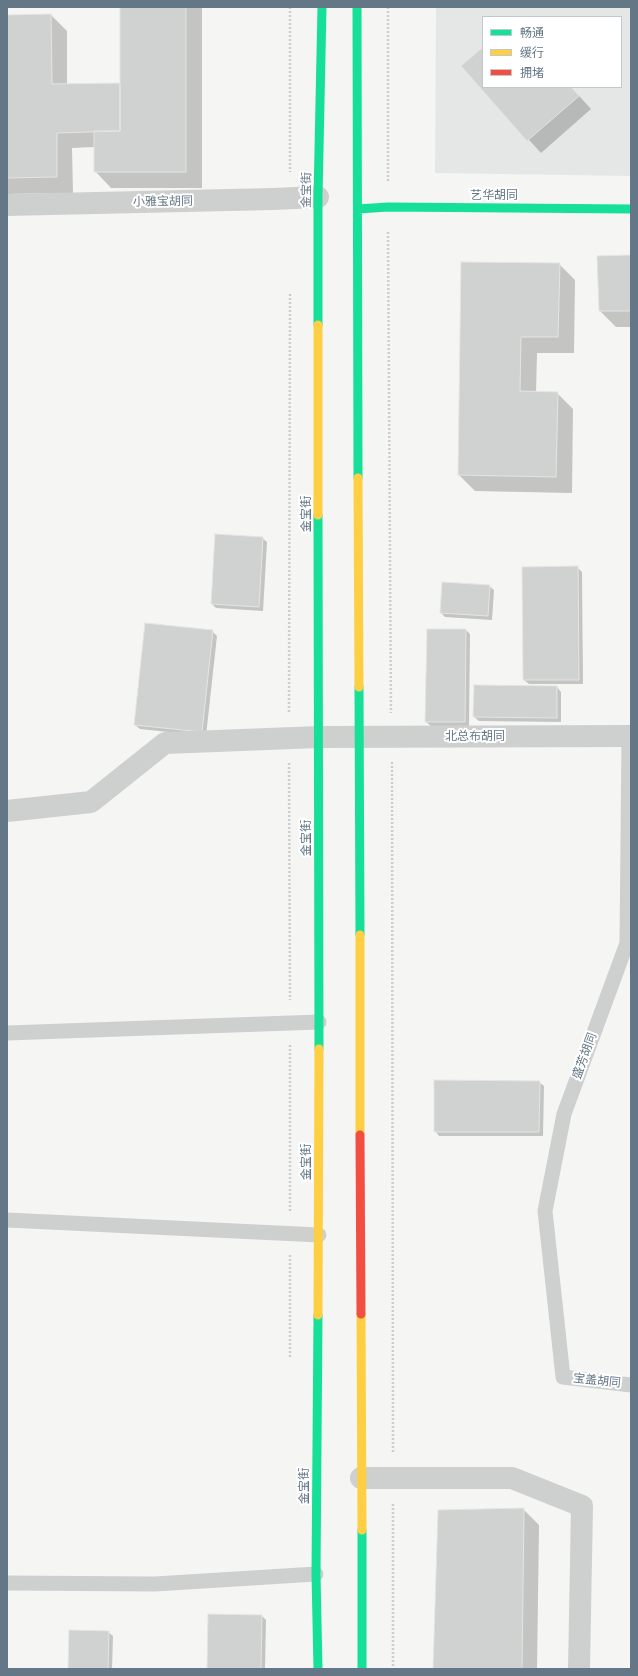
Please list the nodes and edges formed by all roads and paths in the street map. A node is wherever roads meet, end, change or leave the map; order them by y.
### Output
1 (290, 7) edge
2 (322, 7) edge
3 (357, 7) edge
4 (388, 7) edge
5 (318, 196) junction
6 (290, 198) junction
7 (7, 205) edge
8 (388, 207) junction
9 (358, 209) junction
10 (631, 209) edge
11 (290, 288) dead end
12 (630, 736) edge
13 (319, 737) junction
14 (359, 737) junction
15 (392, 737) junction
16 (289, 738) junction
17 (7, 811) edge
18 (319, 1022) junction
19 (290, 1023) junction
20 (7, 1033) edge
21 (7, 1220) edge
22 (290, 1234) junction
23 (319, 1235) junction
24 (290, 1361) dead end
25 (563, 1378) joint
26 (631, 1385) edge
27 (361, 1478) junction
28 (393, 1478) junction
29 (316, 1574) junction
30 (7, 1583) edge
31 (318, 1669) edge
32 (362, 1669) edge
33 (393, 1669) edge
34 (579, 1669) edge

1 - 6 path
2 - 5 main road, 金宝街
3 - 9 main road
4 - 8 path
5 - 6 street, 小雅宝胡同
5 - 13 main road, 金宝街
6 - 7 street, 小雅宝胡同
8 - 9 main road, 艺华胡同
8 - 10 main road, 艺华胡同
8 - 15 path
9 - 14 main road
11 - 16 path
12 - 15 street, 北总布胡同
12 - 25 lane, 盛芳胡同
13 - 14 street, 北总布胡同
13 - 16 street, 北总布胡同
13 - 18 main road, 金宝街
14 - 15 street, 北总布胡同
14 - 27 main road
15 - 28 path
16 - 17 street, 北总布胡同
16 - 19 path
18 - 19 lane
18 - 23 main road, 金宝街
19 - 20 lane
19 - 22 path
21 - 22 lane
22 - 23 lane
22 - 24 path
23 - 29 main road, 金宝街
25 - 26 lane, 宝盖胡同
27 - 28 street
27 - 32 main road
28 - 33 path
28 - 34 street
29 - 30 lane
29 - 31 main road, 金宝街

